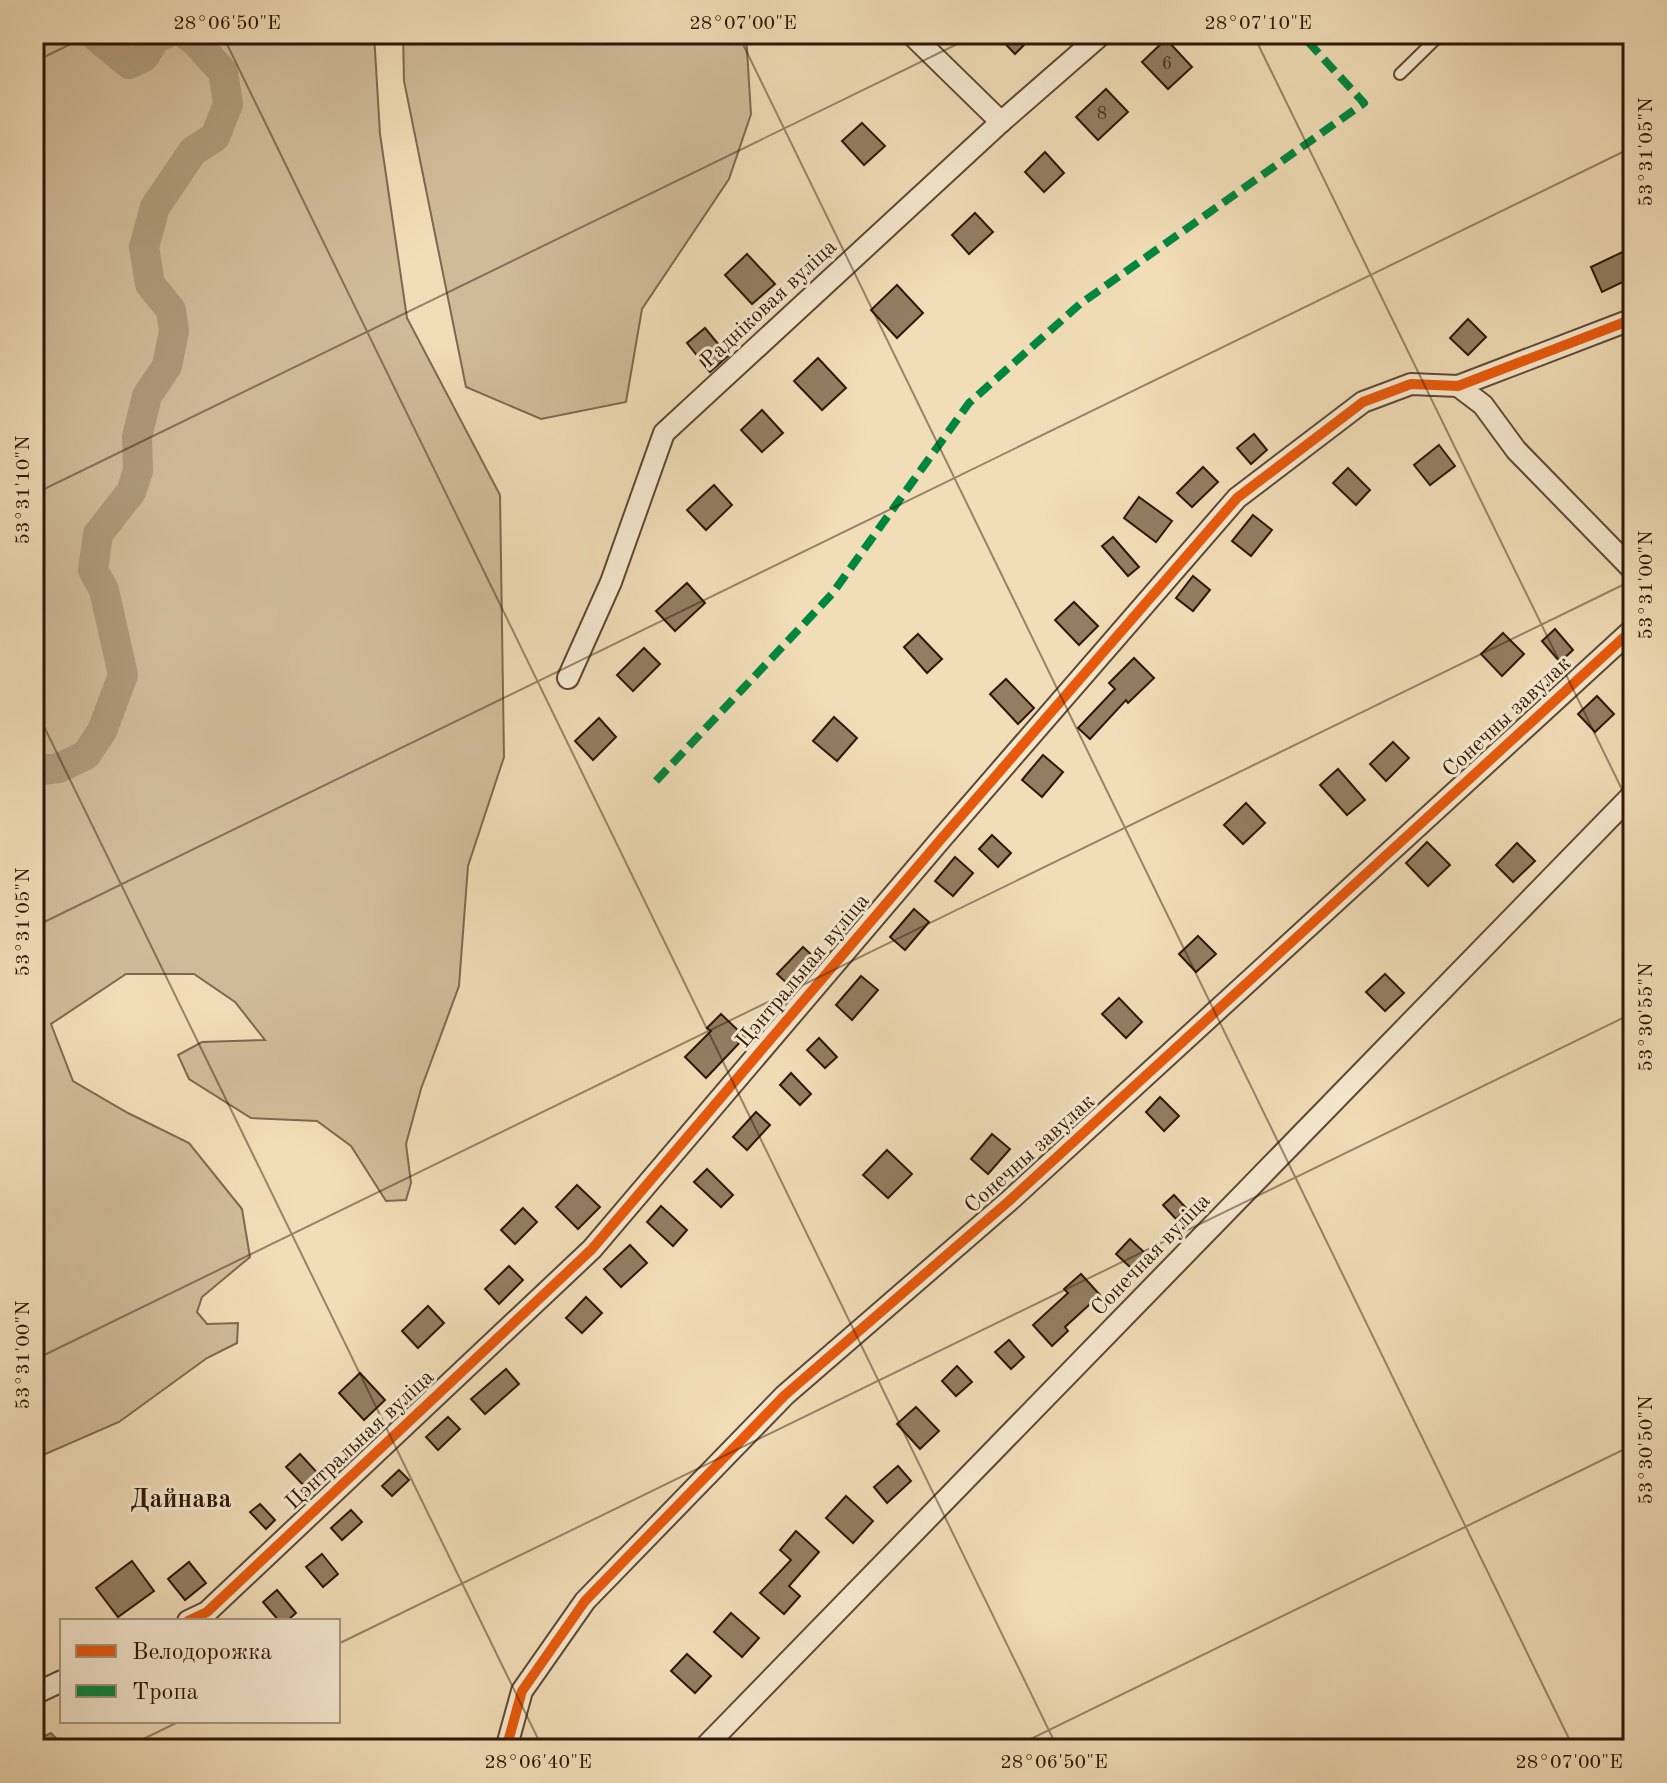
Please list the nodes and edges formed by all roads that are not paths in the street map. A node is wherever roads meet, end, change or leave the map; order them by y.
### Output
1 (911, 34) edge
2 (1102, 34) edge
3 (1441, 34) edge
4 (1400, 74) dead end
5 (1001, 122) junction
6 (1633, 319) edge
7 (1458, 386) junction
8 (1633, 570) edge
9 (1633, 629) edge
10 (568, 678) dead end
11 (1633, 794) edge
12 (192, 1619) edge
13 (60, 1682) edge
14 (34, 1694) edge
15 (506, 1749) edge
16 (703, 1749) edge

1 - 5 street
2 - 5 street, Радніковая вуліца
3 - 4 lane
5 - 10 street, Радніковая вуліца
6 - 7 street
7 - 8 street
7 - 12 street, Цэнтральная вуліца
9 - 15 street, Сонечны завулак
11 - 16 street, Сонечная вуліца
13 - 14 street

